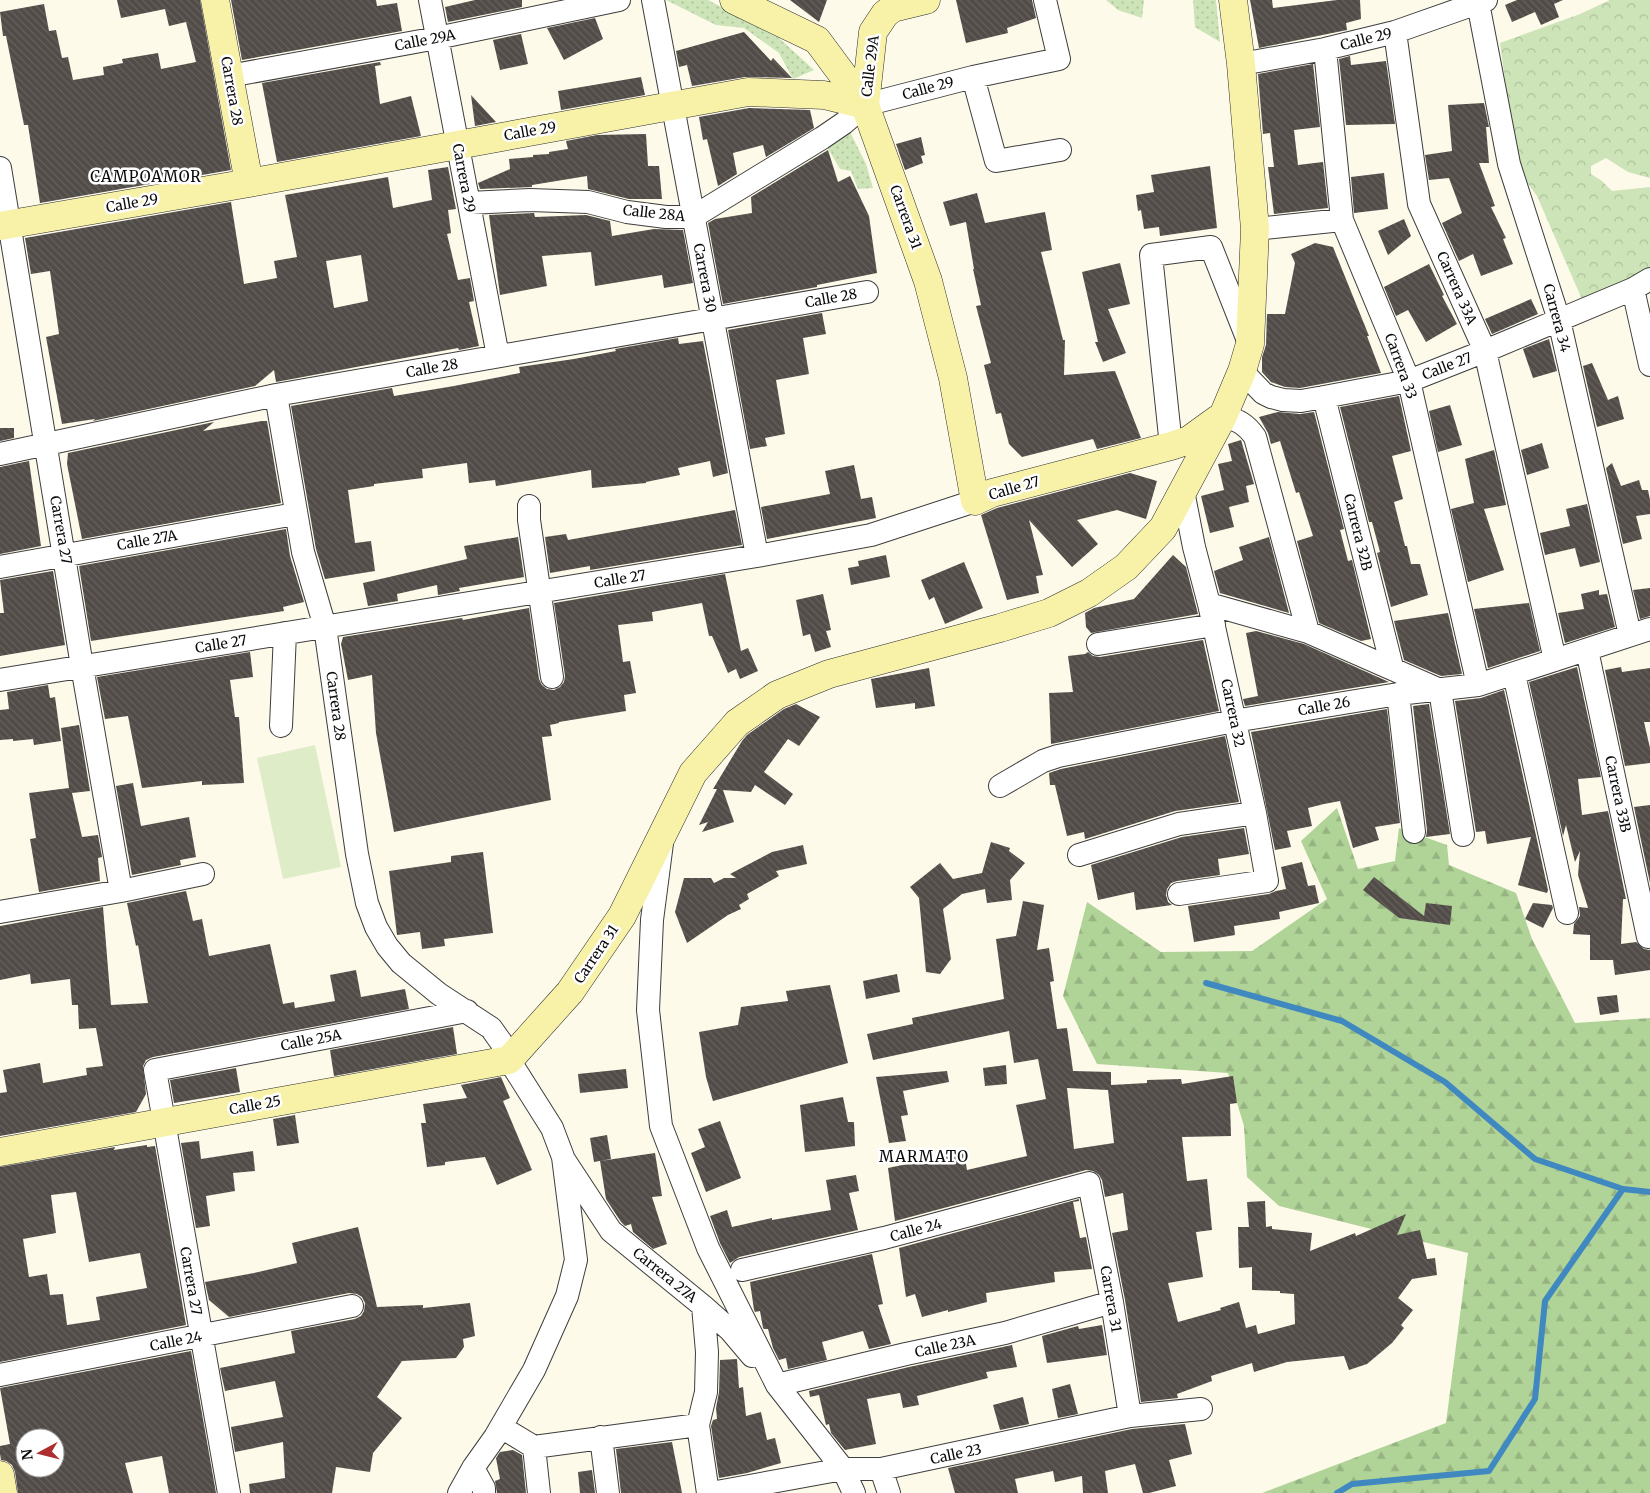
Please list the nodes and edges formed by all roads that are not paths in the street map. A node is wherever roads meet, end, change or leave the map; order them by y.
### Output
1 (215, 0) edge
2 (430, 0) edge
3 (619, 0) edge
4 (653, 0) edge
5 (734, 0) edge
6 (926, 0) edge
7 (1045, 0) edge
8 (1233, 0) edge
9 (1482, 1) edge
10 (1395, 32) junction
11 (438, 38) junction
12 (1325, 49) junction
13 (1241, 64) junction
14 (229, 76) junction
15 (973, 77) junction
16 (673, 105) junction
17 (866, 105) junction
18 (458, 145) junction
19 (1060, 150) dead end
20 (0, 168) edge
21 (249, 183) junction
22 (469, 203) junction
23 (693, 217) junction
24 (1342, 220) junction
25 (5, 225) edge
26 (1255, 229) junction
27 (1642, 284) edge
28 (867, 292) dead end
29 (712, 319) junction
30 (1559, 320) junction
31 (1250, 344) junction
32 (1485, 351) junction
33 (498, 356) junction
34 (1650, 366) edge
35 (1242, 371) junction
36 (1409, 380) junction
37 (276, 395) junction
38 (1324, 397) junction
39 (1223, 416) junction
40 (46, 444) junction
41 (1171, 446) junction
42 (0, 454) edge
43 (1183, 491) junction
44 (975, 501) junction
45 (528, 506) dead end
46 (295, 514) junction
47 (1164, 528) junction
48 (1194, 547) junction
49 (65, 554) junction
50 (757, 556) junction
51 (0, 567) edge
52 (540, 592) junction
53 (1212, 614) junction
54 (325, 627) junction
55 (1308, 632) junction
56 (1640, 632) edge
57 (286, 633) junction
58 (1098, 644) dead end
59 (1587, 650) junction
60 (1555, 660) junction
61 (82, 666) junction
62 (1392, 668) junction
63 (1514, 674) junction
64 (552, 677) dead end
65 (0, 680) edge
66 (1478, 686) junction
67 (1440, 690) junction
68 (1398, 694) junction
69 (1234, 721) junction
70 (281, 726) dead end
71 (1000, 786) dead end
72 (1255, 813) junction
73 (1414, 832) dead end
74 (664, 834) junction
75 (1463, 835) dead end
76 (1079, 855) dead end
77 (203, 874) dead end
78 (122, 891) junction
79 (1179, 894) dead end
80 (0, 912) edge
81 (1567, 913) dead end
82 (1648, 937) dead end
83 (467, 1011) junction
84 (510, 1060) junction
85 (155, 1070) joint
86 (163, 1122) junction
87 (0, 1152) edge
88 (563, 1157) junction
89 (1089, 1183) joint
90 (742, 1270) dead end
91 (1112, 1302) junction
92 (352, 1306) dead end
93 (703, 1306) junction
94 (201, 1336) junction
95 (0, 1375) edge
96 (777, 1385) junction
97 (1201, 1409) dead end
98 (1130, 1416) junction
99 (698, 1425) junction
100 (501, 1427) junction
101 (601, 1437) junction
102 (534, 1447) junction
103 (473, 1468) junction
104 (843, 1469) junction
105 (881, 1470) junction
106 (0, 1475) edge
107 (771, 1488) edge
108 (3, 1493) edge
109 (229, 1493) edge
110 (459, 1493) edge
111 (484, 1493) edge
112 (539, 1493) edge
113 (608, 1493) edge
114 (710, 1493) edge
115 (854, 1493) edge
116 (889, 1493) edge

1 - 14 street, Carrera 28
2 - 11 street, Carrera 29
3 - 11 street, Calle 29A
4 - 16 street, Carrera 30
5 - 17 street, Carrera 31
6 - 17 street, Calle 29A
7 - 15 street, Calle 29
8 - 13 street, Carrera 31
9 - 10 street, Calle 29
9 - 30 street, Carrera 34
10 - 12 street, Calle 29
10 - 32 street, Carrera 33A
11 - 14 street, Calle 29A
11 - 18 street, Carrera 29
12 - 13 street, Calle 29
12 - 24 street, Carrera 33
13 - 26 street, Carrera 31
14 - 21 street, Carrera 28
15 - 17 street, Calle 29
15 - 19 street
16 - 17 street, Calle 29
16 - 18 street, Calle 29
16 - 23 street, Carrera 30
17 - 23 street, Calle 28A
17 - 44 street, Carrera 31
18 - 21 street, Calle 29
18 - 22 street, Carrera 29
20 - 25 street, Carrera 27
21 - 25 street, Calle 29
22 - 23 street, Calle 28A
22 - 33 street, Carrera 29
23 - 29 street, Carrera 30
24 - 26 street
24 - 36 street, Carrera 33
25 - 40 street, Carrera 27
26 - 31 street, Carrera 31
27 - 30 street, Calle 27
27 - 34 street
28 - 29 street, Calle 28
29 - 33 street, Calle 28
29 - 50 street, Carrera 30
30 - 32 street, Calle 27
30 - 56 street, Carrera 34
31 - 35 street, Carrera 31
31 - 41 street
32 - 36 street, Calle 27
32 - 60 street, Carrera 33A
33 - 37 street, Calle 28
35 - 38 street, Calle 27
35 - 39 street, Carrera 31
36 - 38 street, Calle 27
36 - 66 street, Carrera 33
37 - 40 street, Calle 28
37 - 46 street, Carrera 28
38 - 62 street, Carrera 32B
39 - 41 street, Calle 27
39 - 43 street, Carrera 31
39 - 55 street
40 - 42 street, Calle 28
40 - 49 street, Carrera 27
41 - 44 street, Calle 27
43 - 47 street, Carrera 31
43 - 48 street, Carrera 32
44 - 50 street, Calle 27
45 - 52 street
46 - 49 street, Calle 27A
46 - 54 street, Carrera 28
47 - 48 street
47 - 74 street, Carrera 31
48 - 53 street, Carrera 32
49 - 51 street, Calle 27A
49 - 61 street, Carrera 27
50 - 52 street, Calle 27
52 - 54 street, Calle 27
52 - 64 street
53 - 55 street
53 - 58 street
53 - 69 street, Carrera 32
54 - 57 street, Calle 27
54 - 83 street, Carrera 28
55 - 62 street
56 - 59 street, Calle 26
57 - 61 street, Calle 27
57 - 70 street
59 - 60 street, Calle 26
59 - 82 street, Carrera 33B
60 - 63 street, Calle 26
61 - 65 street, Calle 27
61 - 78 street, Carrera 27
62 - 67 street
63 - 66 street, Calle 26
63 - 81 street
66 - 67 street, Calle 26
67 - 68 street, Calle 26
67 - 75 street
68 - 69 street, Calle 26
68 - 73 street
69 - 71 street, Calle 26
69 - 72 street, Carrera 32
72 - 76 street
72 - 79 street, Carrera 32
74 - 84 street, Carrera 31
74 - 96 street
77 - 78 street
78 - 80 street
83 - 84 street, Carrera 28
83 - 85 street, Calle 25A
84 - 86 street, Calle 25
84 - 88 street, Carrera 28
85 - 86 street, Carrera 27
86 - 87 street, Calle 25
86 - 94 street, Carrera 27
88 - 93 street, Carrera 27A
88 - 100 street
89 - 90 street, Calle 24
89 - 91 street, Carrera 31
91 - 96 street, Calle 23A
91 - 98 street, Carrera 31
92 - 94 street, Calle 24
93 - 96 street, Carrera 27A
93 - 99 street
94 - 95 street, Calle 24
94 - 109 street, Carrera 27
96 - 104 street
97 - 98 street, Calle 23
98 - 105 street, Calle 23
99 - 101 street
99 - 114 street
100 - 102 street
100 - 103 street
101 - 102 street
101 - 113 street
102 - 112 street
103 - 110 street
103 - 111 street
104 - 105 street, Calle 23
104 - 107 street, Calle 23
104 - 115 street
105 - 116 street
106 - 108 street
107 - 114 street, Calle 23

